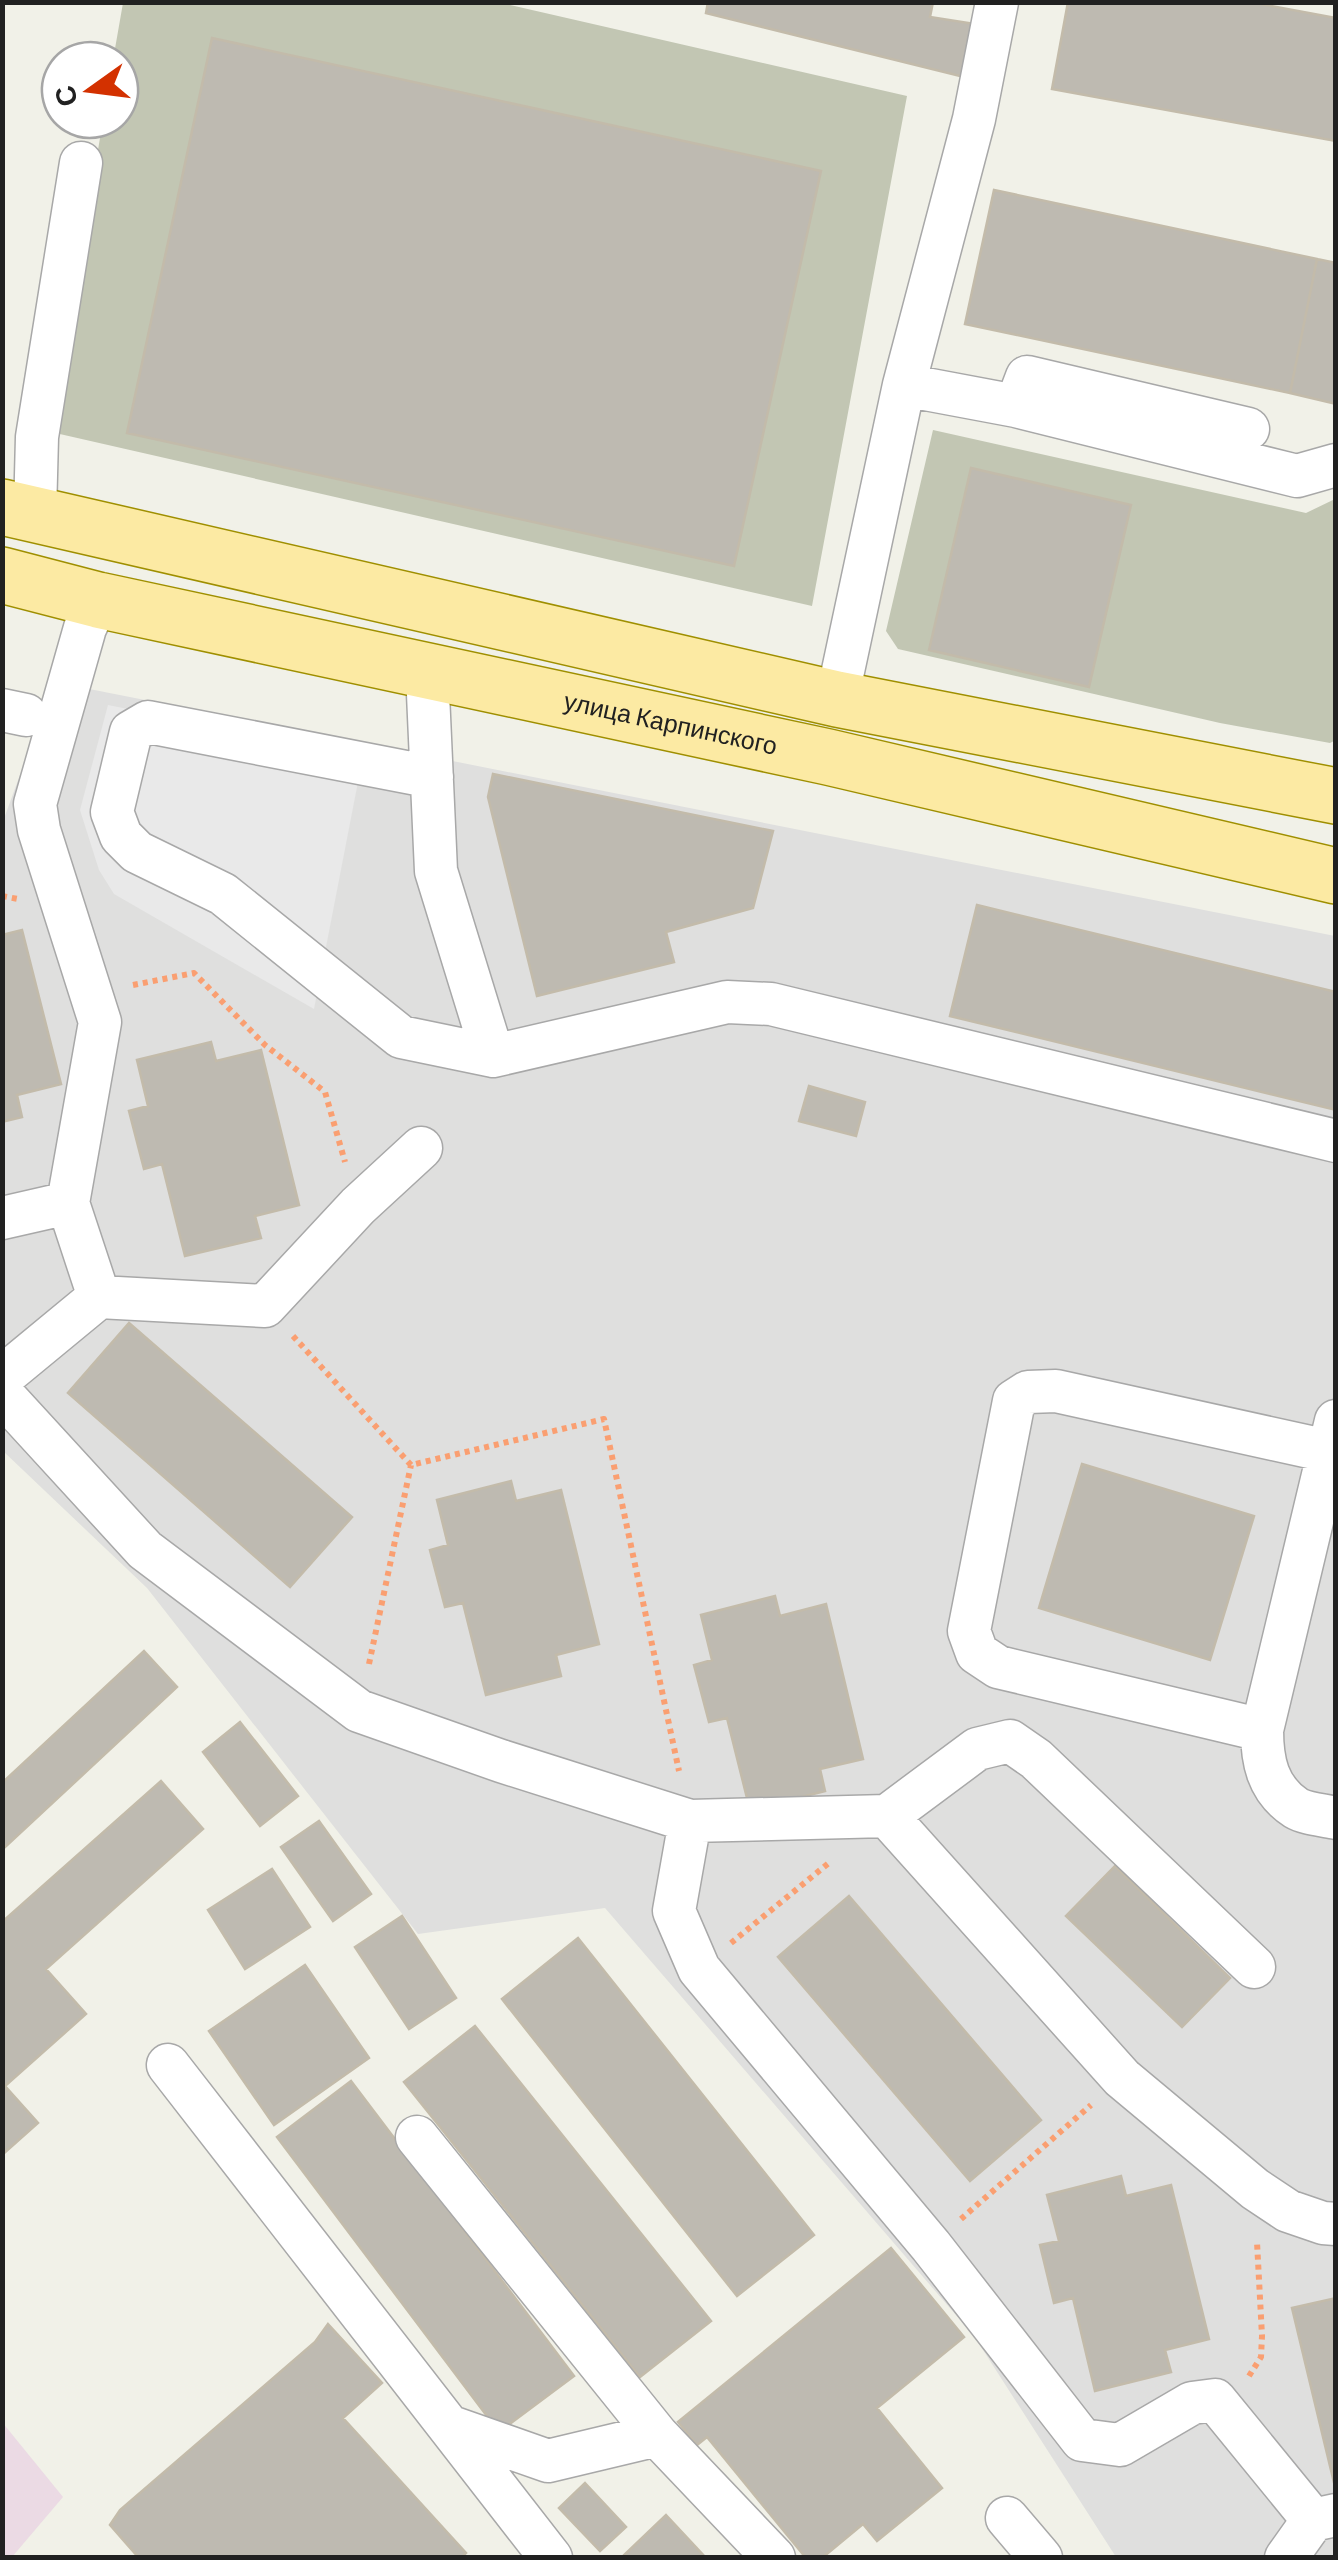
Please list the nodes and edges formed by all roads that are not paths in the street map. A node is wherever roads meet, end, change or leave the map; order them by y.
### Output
1 (997, 2) edge
2 (81, 163) dead end
3 (904, 385) junction
4 (1016, 406) junction
5 (1248, 429) dead end
6 (1336, 465) edge
7 (19, 510) edge
8 (2, 575) edge
9 (98, 600) junction
10 (428, 694) dead end
11 (837, 699) junction
12 (432, 777) junction
13 (1336, 796) edge
14 (1336, 876) edge
15 (492, 1056) junction
16 (1336, 1140) edge
17 (420, 1148) dead end
18 (68, 1203) junction
19 (2, 1218) edge
20 (99, 1297) junction
21 (2, 1376) edge
22 (2, 1394) edge
23 (1332, 1436) edge
24 (1262, 1730) junction
25 (888, 1816) junction
26 (1336, 1818) edge
27 (690, 1821) junction
28 (1254, 1967) dead end
29 (168, 2065) dead end
30 (418, 2137) dead end
31 (1336, 2224) edge
32 (454, 2428) junction
33 (657, 2435) junction
34 (1007, 2518) dead end
35 (1324, 2518) edge
36 (552, 2558) edge
37 (774, 2558) edge
38 (1041, 2558) edge
39 (1286, 2558) edge

1 - 3 lane
2 - 7 lane
3 - 4 lane
3 - 11 lane
4 - 5 lane
4 - 6 lane
7 - 11 main road
8 - 9 main road, улица Карпинского
9 - 14 main road, улица Карпинского
9 - 18 lane
10 - 12 lane
11 - 13 main road
12 - 15 lane
12 - 15 lane
15 - 16 lane
17 - 20 lane
18 - 19 lane
18 - 20 lane
20 - 21 lane
22 - 27 lane
23 - 24 lane
23 - 24 lane
24 - 26 lane
25 - 27 lane
25 - 28 lane
25 - 31 lane
27 - 35 lane
29 - 32 lane
30 - 33 lane
32 - 33 lane
32 - 36 lane
33 - 37 lane
34 - 38 lane
35 - 39 lane

